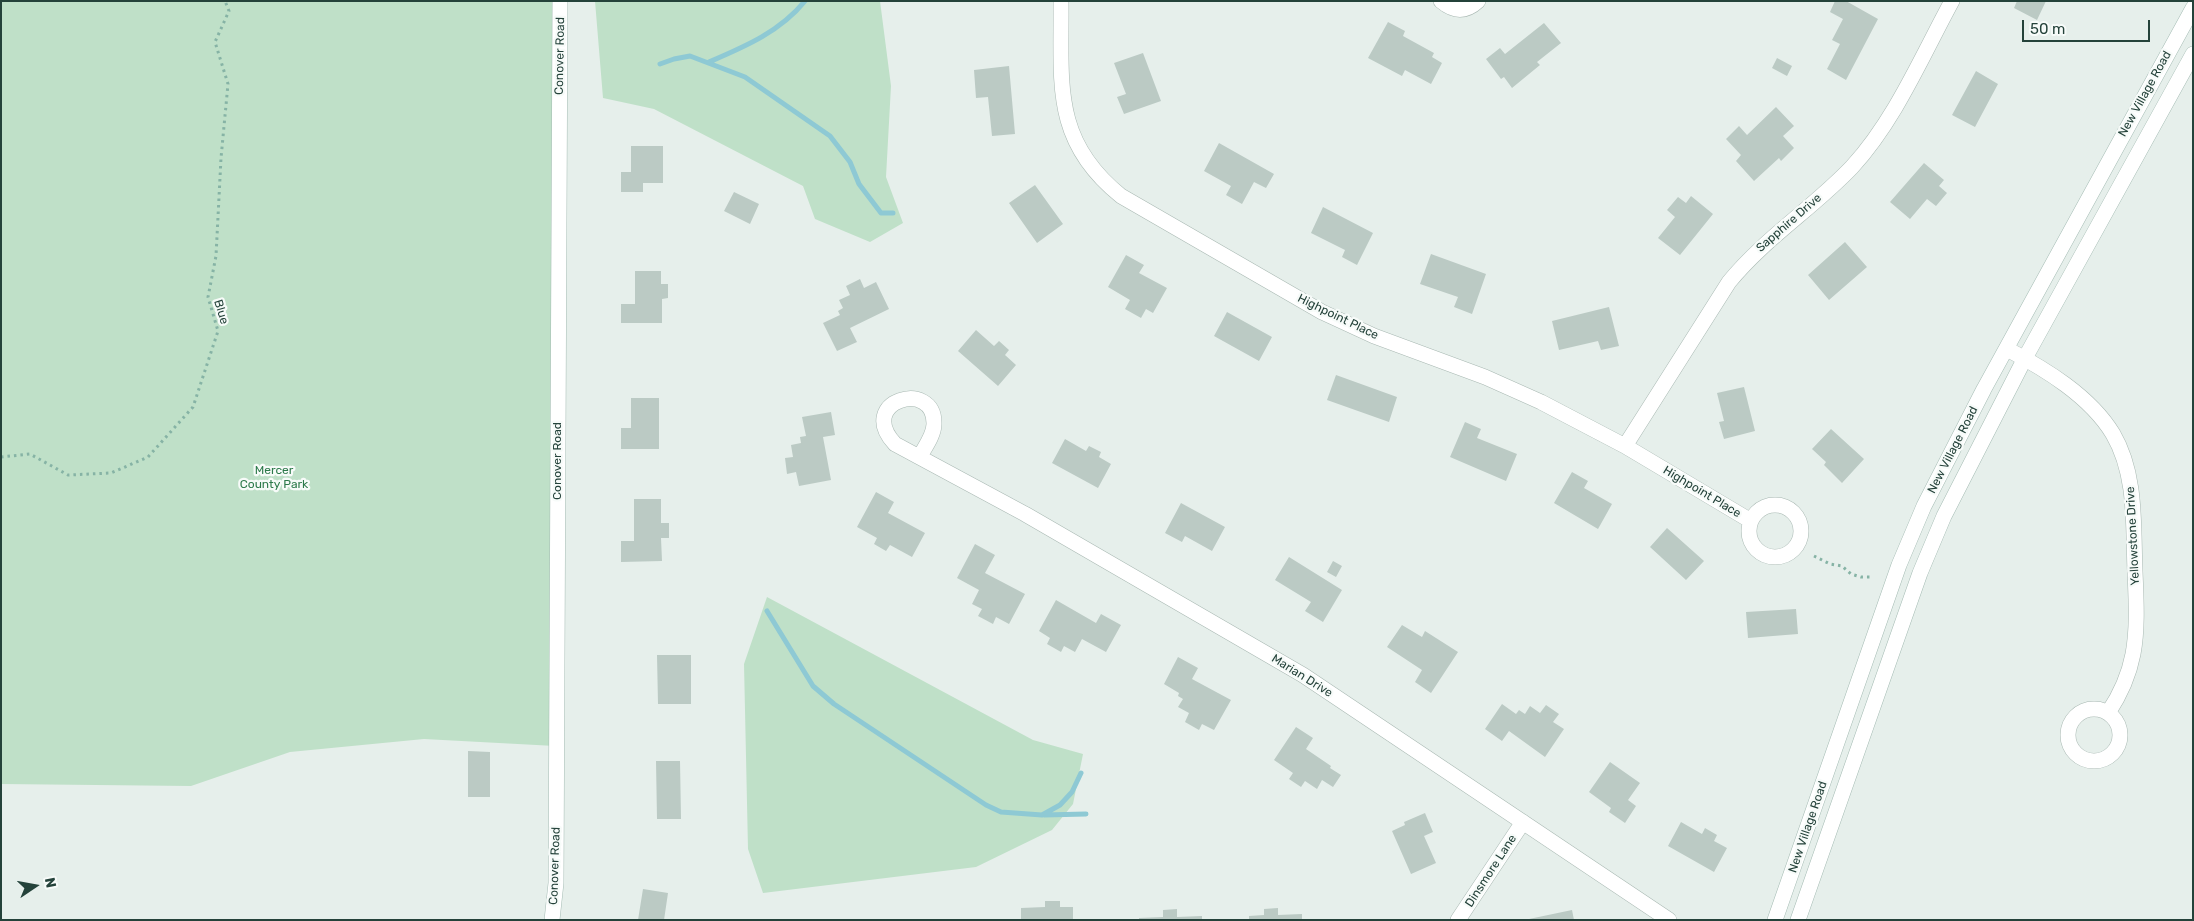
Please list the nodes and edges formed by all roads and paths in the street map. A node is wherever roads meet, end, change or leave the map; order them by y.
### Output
1 (225, 1) edge
2 (560, 1) edge
3 (1060, 1) edge
4 (1441, 1) edge
5 (1478, 1) edge
6 (1952, 1) edge
7 (2193, 8) edge
8 (2193, 54) edge
9 (2007, 349) junction
10 (2025, 358) junction
11 (1626, 446) junction
12 (920, 456) dead end
13 (1, 457) edge
14 (1751, 521) dead end
15 (1814, 556) dead end
16 (1873, 577) dead end
17 (2108, 713) dead end
18 (1523, 822) junction
19 (552, 920) edge
20 (1458, 920) edge
21 (1669, 920) edge
22 (1775, 920) edge
23 (1798, 920) edge

1 - 13 path, Blue
2 - 19 street, Conover Road
3 - 11 street, Highpoint Place
4 - 5 street
6 - 11 street, Sapphire Drive
7 - 9 street, New Village Road
8 - 10 street, New Village Road
9 - 10 street, Yellowstone Drive
9 - 22 street, New Village Road
10 - 17 street, Yellowstone Drive
10 - 23 street, New Village Road
11 - 14 street, Highpoint Place
12 - 18 street, Marian Drive
15 - 16 path
18 - 20 street, Dinsmore Lane
18 - 21 street, Marian Drive

